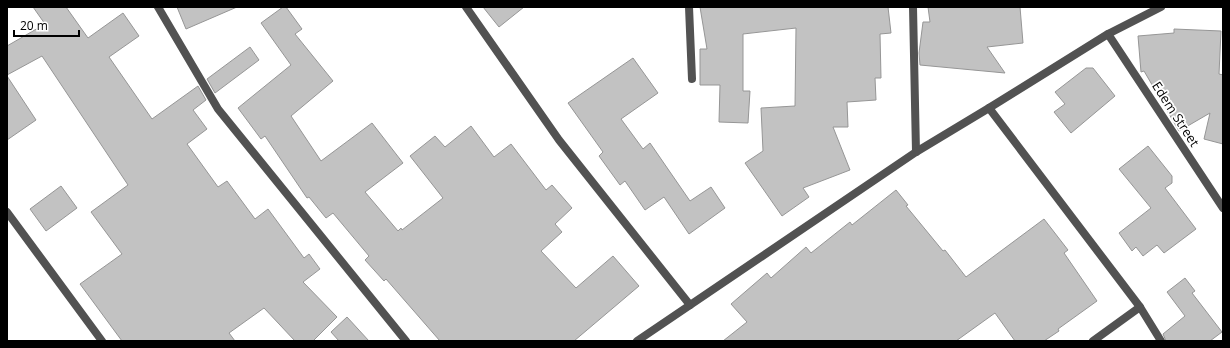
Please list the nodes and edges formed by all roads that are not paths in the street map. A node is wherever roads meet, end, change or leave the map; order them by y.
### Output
1 (158, 7) edge
2 (466, 7) edge
3 (688, 7) edge
4 (913, 7) edge
5 (1161, 7) edge
6 (1108, 34) junction
7 (692, 79) dead end
8 (989, 108) junction
9 (916, 152) junction
10 (1223, 208) edge
11 (7, 212) edge
12 (690, 305) junction
13 (1140, 307) junction
14 (102, 341) edge
15 (406, 341) edge
16 (636, 341) edge
17 (1093, 341) edge
18 (1161, 341) edge

1 - 15 street
2 - 12 street
3 - 7 street
4 - 9 street
5 - 6 street
6 - 8 street
6 - 10 street, Edem Street
8 - 9 street
8 - 13 street
9 - 12 street
11 - 14 street
12 - 16 street
13 - 17 street
13 - 18 street

